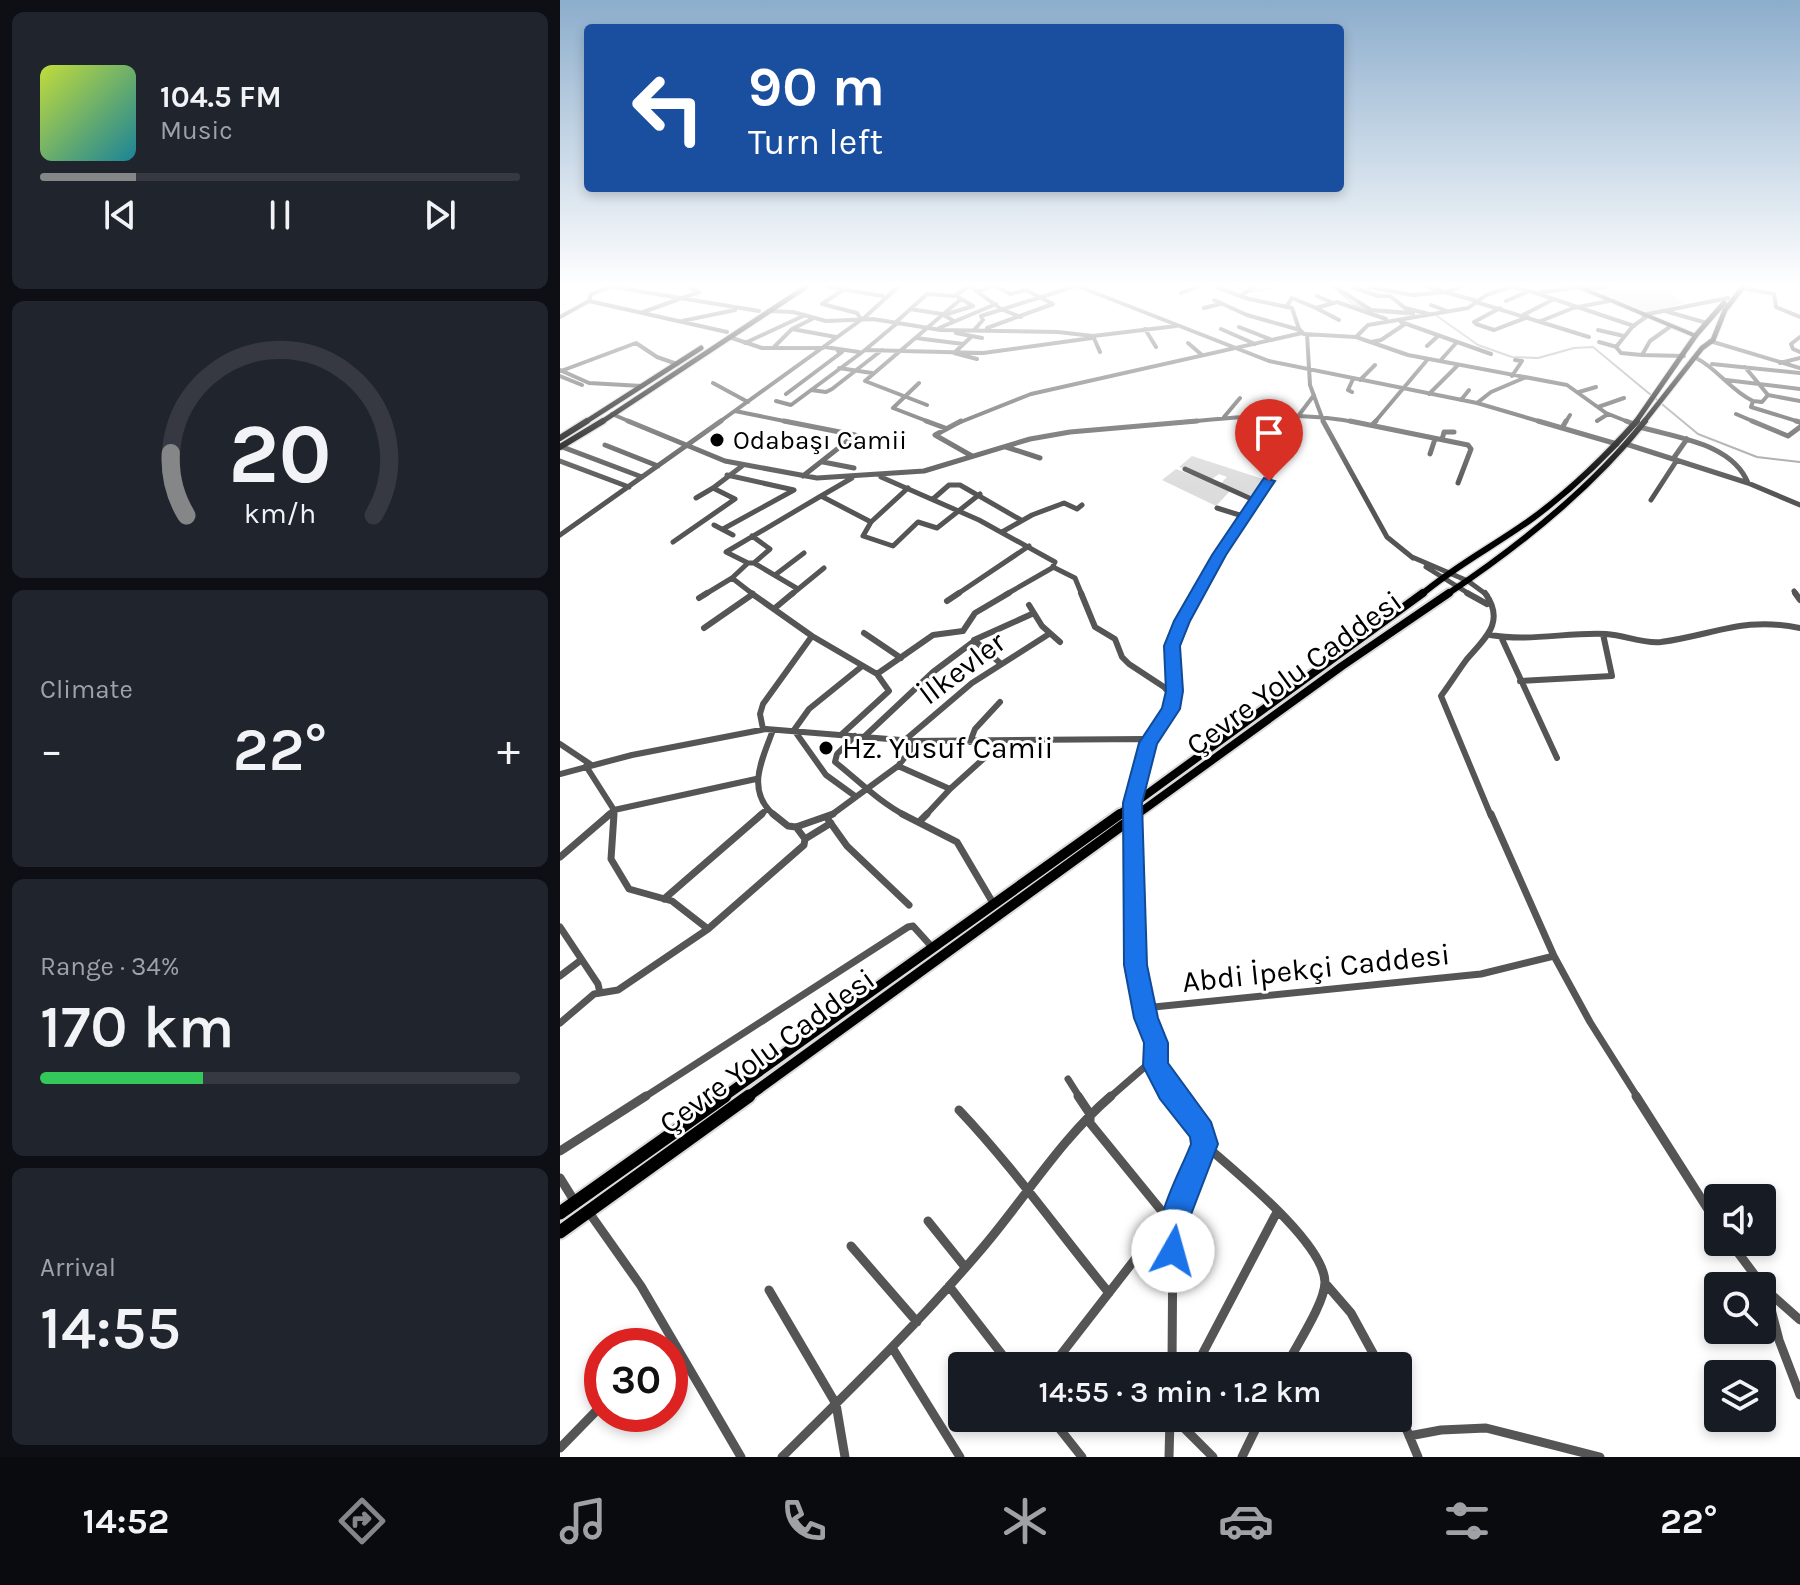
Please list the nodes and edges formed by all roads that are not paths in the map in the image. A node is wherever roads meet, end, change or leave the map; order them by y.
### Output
1 (605, 355) edge
2 (654, 355) edge
3 (692, 355) edge
4 (700, 355) edge
5 (813, 355) edge
6 (834, 355) edge
7 (855, 355) edge
8 (875, 355) edge
9 (894, 355) edge
10 (962, 355) edge
11 (1202, 355) edge
12 (1255, 355) edge
13 (1308, 355) edge
14 (1415, 355) edge
15 (1445, 355) edge
16 (1642, 355) edge
17 (1698, 355) edge
18 (1756, 355) edge
19 (1800, 355) edge
20 (1684, 356) joint
21 (1696, 358) junction
22 (977, 359) dead end
23 (1189, 359) junction
24 (1428, 359) junction
25 (1515, 360) dead end
26 (1440, 361) junction
27 (1204, 362) dead end
28 (1709, 363) junction
29 (1780, 363) junction
30 (677, 364) junction
31 (1375, 365) dead end
32 (1458, 365) junction
33 (1744, 366) junction
34 (839, 368) junction
35 (793, 370) junction
36 (855, 370) junction
37 (1800, 370) edge
38 (1311, 371) junction
39 (560, 372) edge
40 (812, 373) junction
41 (872, 373) junction
42 (1558, 375) dead end
43 (828, 376) junction
44 (1512, 376) junction
45 (1524, 378) junction
46 (1353, 379) junction
47 (1360, 380) junction
48 (1726, 380) junction
49 (570, 382) junction
50 (1758, 382) junction
51 (713, 383) dead end
52 (919, 383) dead end
53 (1551, 383) junction
54 (642, 386) junction
55 (560, 387) edge
56 (1596, 387) dead end
57 (656, 388) junction
58 (789, 388) dead end
59 (1402, 389) junction
60 (1800, 389) edge
61 (811, 390) junction
62 (1469, 390) dead end
63 (631, 392) junction
64 (1352, 392) dead end
65 (1579, 392) junction
66 (786, 394) dead end
67 (1429, 394) junction
68 (646, 395) junction
69 (1314, 395) junction
70 (1768, 395) junction
71 (902, 398) junction
72 (1240, 398) dead end
73 (1624, 398) dead end
74 (1660, 398) junction
75 (1461, 400) junction
76 (776, 401) dead end
77 (748, 402) junction
78 (1798, 402) edge
79 (1477, 403) junction
80 (1752, 404) junction
81 (927, 405) dead end
82 (1598, 407) junction
83 (735, 411) junction
84 (1298, 413) junction
85 (612, 414) junction
86 (1608, 414) junction
87 (1322, 415) junction
88 (1570, 415) dead end
89 (1224, 417) junction
90 (1597, 421) dead end
91 (1799, 422) edge
92 (1372, 425) junction
93 (1637, 426) junction
94 (945, 428) junction
95 (1562, 428) junction
96 (1454, 432) dead end
97 (855, 435) junction
98 (560, 438) edge
99 (1435, 439) junction
100 (1687, 439) junction
101 (1442, 440) junction
102 (865, 444) dead end
103 (1622, 444) junction
104 (605, 445) dead end
105 (687, 445) junction
106 (560, 446) edge
107 (1004, 447) junction
108 (1430, 454) dead end
109 (972, 456) junction
110 (1040, 458) dead end
111 (1675, 459) junction
112 (560, 461) edge
113 (823, 462) junction
114 (658, 466) junction
115 (742, 466) junction
116 (854, 468) dead end
117 (1185, 469) dead end
118 (727, 475) junction
119 (802, 476) junction
120 (878, 476) junction
121 (642, 477) junction
122 (853, 478) junction
123 (1458, 483) dead end
124 (1748, 483) junction
125 (803, 484) dead end
126 (629, 487) junction
127 (713, 488) junction
128 (908, 488) junction
129 (794, 490) junction
130 (980, 494) junction
131 (821, 496) junction
132 (696, 498) dead end
133 (933, 499) junction
134 (1651, 500) dead end
135 (1256, 501) junction
136 (1082, 505) dead end
137 (1800, 505) edge
138 (1217, 508) dead end
139 (957, 510) junction
140 (1246, 517) junction
141 (1021, 520) junction
142 (871, 522) junction
143 (714, 525) dead end
144 (723, 529) junction
145 (1002, 532) junction
146 (560, 535) edge
147 (733, 535) dead end
148 (752, 536) junction
149 (673, 542) dead end
150 (1029, 546) junction
151 (804, 553) dead end
152 (751, 563) junction
153 (1053, 567) junction
154 (824, 568) dead end
155 (775, 575) junction
156 (1445, 575) junction
157 (732, 578) junction
158 (1467, 580) junction
159 (1456, 588) junction
160 (798, 589) junction
161 (1794, 591) dead end
162 (753, 594) junction
163 (699, 598) dead end
164 (1800, 600) edge
165 (947, 601) dead end
166 (1029, 605) dead end
167 (775, 608) junction
168 (1034, 613) junction
169 (1493, 618) junction
170 (704, 628) dead end
171 (1800, 628) edge
172 (864, 633) dead end
173 (1049, 634) junction
174 (1603, 634) junction
175 (1490, 635) junction
176 (812, 636) junction
177 (1502, 639) junction
178 (973, 642) junction
179 (1060, 642) dead end
180 (901, 658) junction
181 (1000, 663) junction
182 (861, 667) junction
183 (877, 674) junction
184 (1520, 681) junction
185 (1173, 697) junction
186 (1000, 702) dead end
187 (763, 729) junction
188 (773, 730) junction
189 (794, 730) junction
190 (842, 734) junction
191 (855, 735) junction
192 (865, 736) junction
193 (905, 740) junction
194 (918, 741) junction
195 (970, 742) junction
196 (1002, 742) junction
197 (1148, 743) junction
198 (560, 744) edge
199 (1557, 758) dead end
200 (588, 765) junction
201 (898, 766) junction
202 (560, 774) edge
203 (756, 779) junction
204 (867, 787) junction
205 (951, 788) junction
206 (855, 796) junction
207 (1132, 803) junction
208 (767, 809) junction
209 (614, 810) junction
210 (1131, 820) junction
211 (829, 821) junction
212 (920, 821) junction
213 (796, 827) junction
214 (805, 839) junction
215 (560, 857) edge
216 (664, 899) junction
217 (993, 903) junction
218 (909, 905) dead end
219 (560, 927) edge
220 (708, 929) junction
221 (932, 947) junction
222 (1554, 956) junction
223 (581, 960) junction
224 (560, 976) edge
225 (600, 993) junction
226 (1144, 1008) junction
227 (560, 1023) edge
228 (1155, 1058) junction
229 (1068, 1079) dead end
230 (959, 1110) dead end
231 (1090, 1114) junction
232 (1204, 1144) junction
233 (560, 1151) edge
234 (560, 1178) edge
235 (1027, 1193) junction
236 (575, 1202) junction
237 (1704, 1203) edge
238 (588, 1211) junction
239 (1277, 1212) junction
240 (560, 1213) edge
241 (928, 1221) dead end
242 (1170, 1221) junction
243 (560, 1232) edge
244 (851, 1246) dead end
245 (965, 1267) junction
246 (1325, 1283) junction
247 (949, 1286) junction
248 (769, 1290) dead end
249 (1109, 1293) junction
250 (1776, 1299) edge
251 (1799, 1319) edge
252 (917, 1322) junction
253 (660, 1328) edge
254 (1776, 1328) edge
255 (893, 1349) junction
256 (1000, 1352) edge
257 (1063, 1352) edge
258 (1172, 1352) edge
259 (1203, 1352) edge
260 (1293, 1352) edge
261 (1372, 1352) edge
262 (688, 1375) edge
263 (1800, 1395) edge
264 (836, 1404) junction
265 (584, 1423) edge
266 (1062, 1432) edge
267 (1171, 1432) edge
268 (1187, 1432) edge
269 (1254, 1432) edge
270 (1407, 1432) edge
271 (1409, 1436) junction
272 (560, 1448) edge
273 (741, 1457) edge
274 (782, 1457) edge
275 (845, 1457) edge
276 (960, 1457) edge
277 (1082, 1457) edge
278 (1169, 1457) edge
279 (1213, 1457) edge
280 (1242, 1457) edge
281 (1418, 1457) edge
282 (1600, 1457) edge

1 - 39 street
2 - 30 street
3 - 30 highway
4 - 57 highway
5 - 35 street
6 - 40 street
7 - 34 street
8 - 36 street
9 - 41 street
10 - 22 street
11 - 23 street
12 - 38 street
13 - 38 street
14 - 24 street
15 - 26 street
16 - 20 street
17 - 21 highway, Çevre Yolu Caddesi
18 - 29 street
19 - 29 street
20 - 74 highway, Çevre Yolu Caddesi
21 - 28 street
21 - 74 highway, Çevre Yolu Caddesi
23 - 27 street
23 - 94 street
24 - 26 street
24 - 59 street
25 - 44 street
26 - 32 street
28 - 33 street
28 - 48 street
29 - 37 street
30 - 54 highway
31 - 47 street
32 - 44 street
32 - 67 street
33 - 37 street
33 - 50 street
34 - 36 street
34 - 43 street
35 - 40 street
35 - 77 street
36 - 41 street
36 - 61 street
38 - 46 street
38 - 69 street
39 - 49 street
39 - 54 street
40 - 43 street
40 - 58 street
40 - 66 street
41 - 71 street
42 - 53 street
43 - 61 street
44 - 45 street
45 - 53 street
45 - 79 street
46 - 47 street
46 - 64 street
47 - 59 street
48 - 50 street
48 - 80 street
49 - 55 street
49 - 63 street
50 - 60 street
50 - 70 street
51 - 77 street
52 - 71 street
53 - 65 street
54 - 57 highway
54 - 63 highway
56 - 65 street
57 - 68 highway
59 - 67 street
59 - 92 street
61 - 76 street
62 - 75 street
63 - 68 highway
63 - 98 highway
65 - 82 street
67 - 75 street
68 - 85 highway
69 - 84 street
69 - 87 street
70 - 78 street
70 - 80 street
71 - 81 street
71 - 94 street
72 - 89 street
73 - 82 street
74 - 93 highway, Çevre Yolu Caddesi
75 - 79 street
77 - 83 street
79 - 95 street
80 - 91 street
80 - 91 street
82 - 86 street
83 - 97 street
83 - 105 street
84 - 87 street
84 - 89 street
84 - 135 street
85 - 105 street
85 - 106 highway
86 - 90 street
86 - 93 street
87 - 92 street
87 - 156 street
88 - 95 street
89 - 107 street
92 - 99 street
93 - 100 street
93 - 103 highway, Çevre Yolu Caddesi
94 - 109 street
95 - 103 street
96 - 101 street
97 - 102 street
97 - 113 street
99 - 101 street
99 - 108 street
100 - 111 street
100 - 124 street
101 - 123 street
103 - 111 street
103 - 156 highway, Çevre Yolu Caddesi
103 - 158 highway, Çevre Yolu Caddesi
104 - 114 street
105 - 114 street
105 - 115 street
106 - 121 street
107 - 109 street
107 - 110 street
109 - 120 street
111 - 124 street
111 - 134 street
112 - 126 street
113 - 116 street
113 - 119 street
114 - 121 street
115 - 118 street
115 - 119 street
117 - 135 street
118 - 127 street
118 - 129 street
119 - 122 street
120 - 122 street
120 - 128 street
121 - 126 street
122 - 131 street
124 - 137 street
125 - 129 street
126 - 146 street
127 - 132 street
127 - 149 street
128 - 133 street
128 - 142 street
129 - 144 street
130 - 133 street
130 - 139 street
130 - 141 street
131 - 142 street
131 - 148 street
133 - 139 street
135 - 140 street
136 - 141 street
138 - 140 street
139 - 142 street
139 - 145 street
140 - 185 street
141 - 145 street
143 - 144 street
144 - 147 street
145 - 150 street
148 - 152 street
148 - 152 street
150 - 153 street
150 - 165 street
151 - 155 street
152 - 155 street
152 - 157 street
153 - 180 street
153 - 185 street
154 - 160 street
155 - 160 street
156 - 158 street
156 - 159 street
156 - 207 highway, Çevre Yolu Caddesi
157 - 162 street
157 - 163 street
158 - 159 highway, Çevre Yolu Caddesi
158 - 169 street
159 - 169 street
159 - 210 highway, Çevre Yolu Caddesi
160 - 167 street
161 - 164 street
162 - 167 street
162 - 170 street
166 - 168 street
167 - 176 street
168 - 173 street
168 - 178 street
169 - 175 street
171 - 174 street
172 - 180 street
173 - 179 street
173 - 181 street, İlkevler
174 - 177 street
174 - 184 street
175 - 177 street
175 - 222 street
176 - 182 street
176 - 187 street
177 - 184 street
178 - 181 street
178 - 192 street
180 - 183 street
181 - 193 street, İlkevler
182 - 183 street
182 - 189 street
183 - 190 street
184 - 199 street
185 - 197 street, Abdi İpekçi Caddesi
186 - 195 street
187 - 188 street
187 - 200 street
188 - 189 street
188 - 203 street
189 - 190 street
189 - 206 street
190 - 191 street
191 - 192 street
191 - 204 street
192 - 193 street
193 - 194 street
194 - 195 street
194 - 201 street
195 - 196 street
196 - 197 street
196 - 205 street
197 - 207 street, Abdi İpekçi Caddesi
198 - 200 street
200 - 202 street
200 - 209 street
201 - 204 street
201 - 205 street
203 - 208 street
203 - 209 street
204 - 206 street
204 - 212 street
205 - 212 street
206 - 211 street
207 - 210 street, Abdi İpekçi Caddesi
207 - 217 highway, Çevre Yolu Caddesi
208 - 213 street
208 - 216 street
209 - 215 street
209 - 216 street
210 - 226 street, Abdi İpekçi Caddesi
210 - 238 highway, Çevre Yolu Caddesi
211 - 213 street
211 - 214 street
211 - 218 street
212 - 217 street
213 - 214 street
214 - 220 street
216 - 220 street
217 - 221 highway, Çevre Yolu Caddesi
219 - 223 street
220 - 225 street
221 - 233 street
221 - 236 highway, Çevre Yolu Caddesi
222 - 226 street, Abdi İpekçi Caddesi
222 - 237 street
223 - 224 street
223 - 225 street
225 - 227 street
226 - 228 street
228 - 231 street
228 - 232 street
229 - 231 street
230 - 235 street
231 - 235 street
231 - 242 street
232 - 239 street
232 - 242 street
234 - 236 street
235 - 245 street
235 - 249 street
236 - 240 highway, Çevre Yolu Caddesi
238 - 243 highway, Çevre Yolu Caddesi
238 - 253 street
239 - 246 street
239 - 259 street
241 - 245 street
242 - 249 street
242 - 258 street
244 - 252 street
245 - 247 street
246 - 260 street
246 - 261 street
247 - 252 street
247 - 256 street
248 - 264 street
249 - 257 street
250 - 251 street
252 - 255 street
254 - 263 street
255 - 264 street
255 - 276 street
262 - 273 street
264 - 274 street
264 - 275 street
265 - 272 street
266 - 277 street
267 - 278 street
268 - 279 street
269 - 280 street
270 - 271 street
271 - 281 street
271 - 282 street

